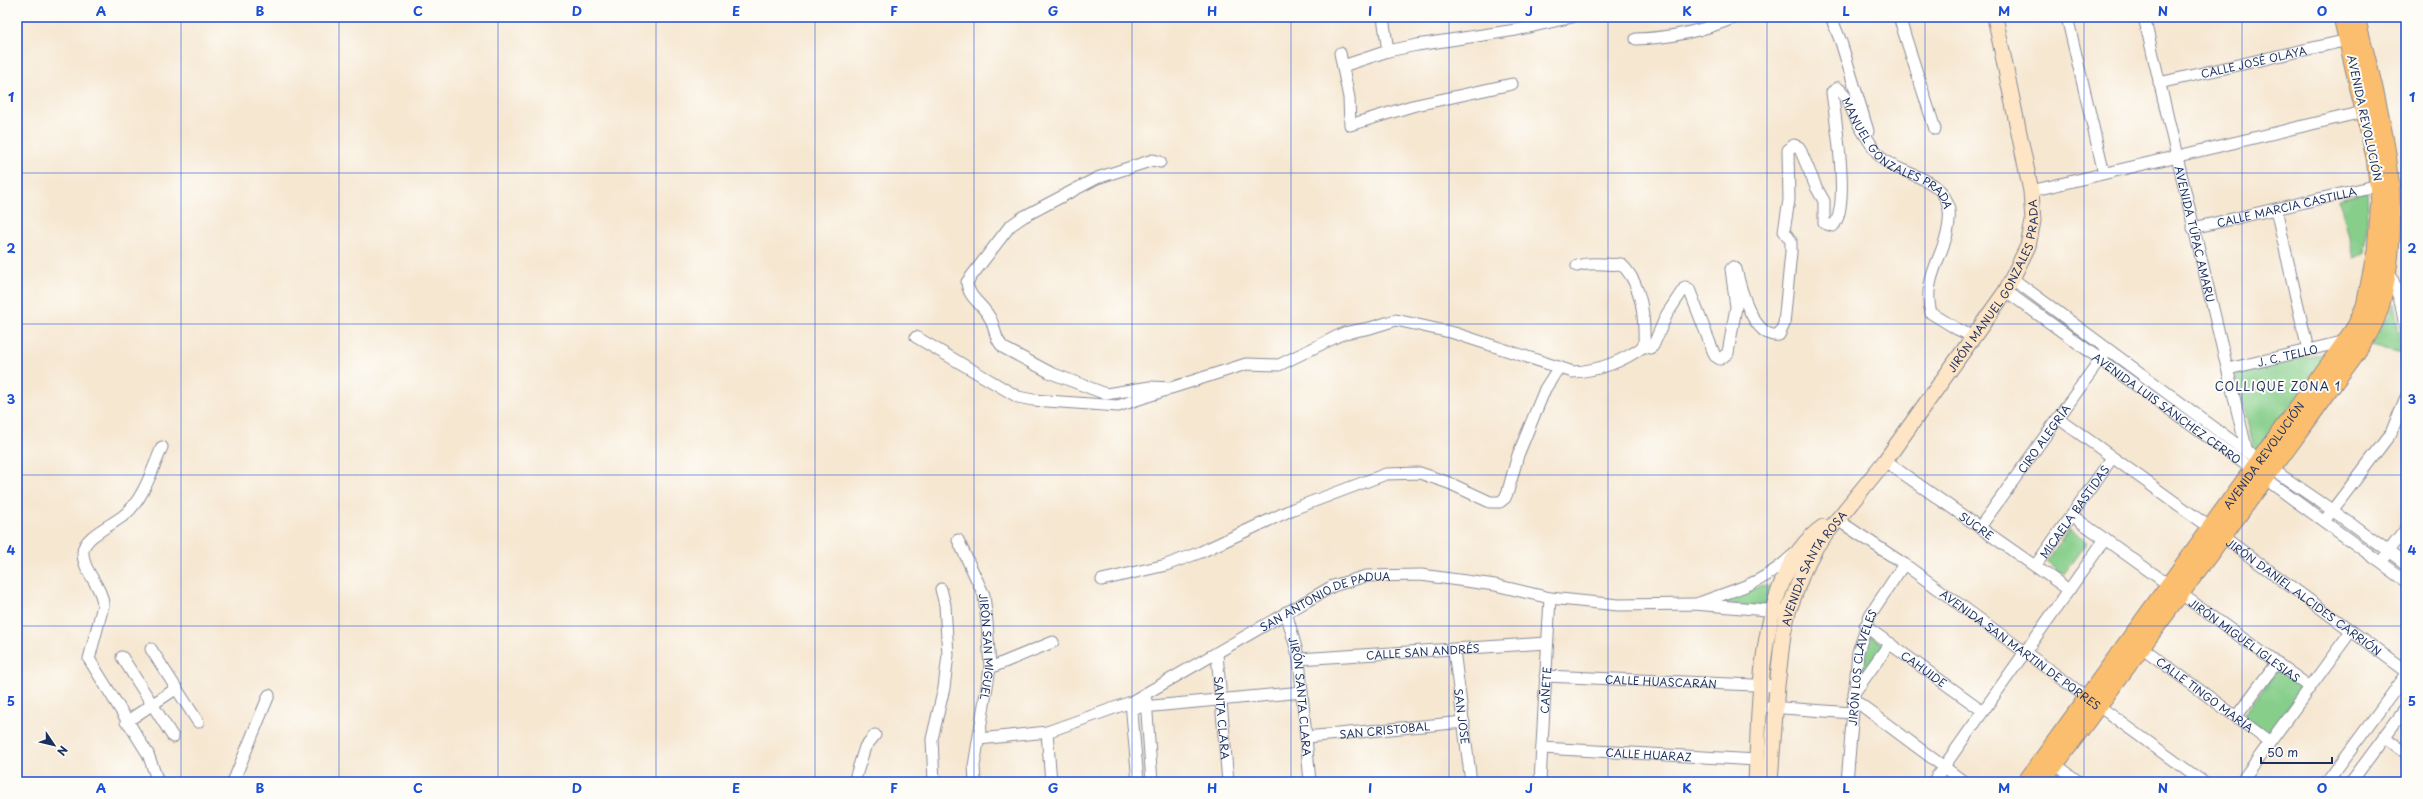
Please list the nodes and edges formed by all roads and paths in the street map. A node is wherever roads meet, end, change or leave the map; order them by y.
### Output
1 (1382, 17) edge
2 (1572, 17) edge
3 (1736, 17) edge
4 (1831, 17) edge
5 (1899, 17) edge
6 (1995, 17) edge
7 (2067, 17) edge
8 (2145, 17) edge
9 (2342, 17) edge
10 (2356, 17) edge
11 (1636, 39) dead end
12 (2348, 40) junction
13 (1388, 51) junction
14 (1340, 53) dead end
15 (1343, 66) junction
16 (2159, 83) junction
17 (1512, 84) dead end
18 (2371, 110) junction
19 (1935, 129) dead end
20 (1871, 142) junction
21 (2176, 156) junction
22 (1160, 162) dead end
23 (2104, 173) junction
24 (2379, 185) junction
25 (2031, 191) junction
26 (2276, 209) junction
27 (2193, 228) junction
28 (1577, 266) dead end
29 (2388, 267) junction
30 (2010, 285) junction
31 (2403, 298) edge
32 (2406, 334) edge
33 (916, 337) dead end
34 (1974, 337) junction
35 (2346, 341) junction
36 (1644, 346) junction
37 (2107, 349) junction
38 (2308, 350) junction
39 (2100, 359) junction
40 (1559, 367) junction
41 (2228, 370) junction
42 (1171, 388) junction
43 (2406, 397) edge
44 (2058, 418) junction
45 (162, 447) dead end
46 (2112, 458) junction
47 (1885, 461) junction
48 (2259, 466) junction
49 (2332, 510) junction
50 (2071, 515) junction
51 (1836, 519) junction
52 (2324, 521) junction
53 (1980, 527) junction
54 (2406, 530) edge
55 (2217, 533) junction
56 (2105, 539) junction
57 (958, 540) dead end
58 (1799, 549) junction
59 (2389, 550) junction
60 (2380, 563) junction
61 (1904, 564) junction
62 (2406, 564) edge
63 (2034, 566) junction
64 (1102, 580) dead end
65 (1763, 580) junction
66 (2406, 581) edge
67 (1781, 584) junction
68 (941, 589) dead end
69 (1796, 589) junction
70 (2174, 589) junction
71 (2069, 590) junction
72 (1550, 598) junction
73 (1694, 604) junction
74 (1772, 611) junction
75 (1286, 612) junction
76 (1788, 612) junction
77 (1865, 626) junction
78 (2351, 631) junction
79 (1053, 642) dead end
80 (1547, 643) junction
81 (1890, 643) junction
82 (2140, 646) junction
83 (151, 649) dead end
84 (1454, 650) junction
85 (2025, 653) junction
86 (1217, 654) junction
87 (122, 657) dead end
88 (1299, 659) junction
89 (2277, 662) junction
90 (990, 668) junction
91 (2406, 671) edge
92 (2406, 675) edge
93 (1546, 676) junction
94 (1769, 686) junction
95 (2310, 687) junction
96 (178, 688) junction
97 (1302, 692) junction
98 (269, 695) dead end
99 (1853, 696) junction
100 (1221, 699) junction
101 (1146, 701) junction
102 (2092, 702) junction
103 (153, 704) junction
104 (1132, 705) junction
105 (1768, 707) junction
106 (2406, 708) edge
107 (1983, 712) junction
108 (1852, 713) junction
109 (2236, 718) junction
110 (126, 722) junction
111 (198, 722) dead end
112 (1464, 722) junction
113 (1048, 732) junction
114 (875, 735) dead end
115 (173, 737) dead end
116 (2385, 737) junction
117 (1306, 738) junction
118 (979, 739) junction
119 (2270, 742) junction
120 (1542, 748) junction
121 (2406, 753) edge
122 (1757, 760) junction
123 (2055, 764) junction
124 (1943, 767) junction
125 (158, 782) edge
126 (233, 782) edge
127 (854, 782) edge
128 (934, 782) edge
129 (975, 782) edge
130 (1051, 782) edge
131 (1138, 782) edge
132 (1152, 782) edge
133 (1228, 782) edge
134 (1310, 782) edge
135 (1471, 782) edge
136 (1540, 782) edge
137 (1756, 782) edge
138 (1770, 782) edge
139 (1847, 782) edge
140 (1933, 782) edge
141 (1964, 782) edge
142 (2026, 782) edge
143 (2042, 782) edge
144 (2079, 782) edge
145 (2203, 782) edge
146 (2241, 782) edge
147 (2328, 782) edge
148 (2352, 782) edge

1 - 13 street
2 - 13 street
3 - 11 street
4 - 20 street
5 - 19 street
6 - 25 street, JIRÓN MANUEL GONZALES PRADA
7 - 23 street
8 - 16 street, AVENIDA TÚPAC AMARU
9 - 12 main road, AVENIDA REVOLUCIÓN
10 - 18 main road, AVENIDA REVOLUCIÓN
12 - 16 street, CALLE JOSÉ OLAYA
12 - 18 main road, AVENIDA REVOLUCIÓN
13 - 15 street
14 - 15 street
15 - 17 street
16 - 21 street, AVENIDA TÚPAC AMARU
18 - 21 street
18 - 24 main road, AVENIDA REVOLUCIÓN
18 - 29 main road, AVENIDA REVOLUCIÓN
20 - 34 street, MANUEL GONZALES PRADA
20 - 36 street, MANUEL GONZALES PRADA
21 - 23 street
21 - 27 street, AVENIDA TÚPAC AMARU
22 - 42 street
23 - 25 street
24 - 26 street, CALLE MARCIA CASTILLA
24 - 35 main road, AVENIDA REVOLUCIÓN
25 - 30 street, JIRÓN MANUEL GONZALES PRADA
26 - 27 street, CALLE MARCIA CASTILLA
26 - 38 street
27 - 41 street, AVENIDA TÚPAC AMARU
28 - 36 street
29 - 31 street
29 - 48 main road, AVENIDA REVOLUCIÓN
30 - 34 street, JIRÓN MANUEL GONZALES PRADA
30 - 37 street, AVENIDA LUIS SÁNCHEZ CERRO
30 - 39 street, AVENIDA LUIS SÁNCHEZ CERRO
31 - 32 street
33 - 42 street
34 - 47 street, JIRÓN MANUEL GONZALES PRADA
35 - 38 street, J. C. TELLO
35 - 48 main road, AVENIDA REVOLUCIÓN
36 - 40 street
37 - 39 street, CIRO ALEGRÍA
37 - 48 street, AVENIDA LUIS SÁNCHEZ CERRO
38 - 41 street, J. C. TELLO
39 - 44 street, CIRO ALEGRÍA
39 - 48 street, AVENIDA LUIS SÁNCHEZ CERRO
40 - 42 street
40 - 64 street
41 - 48 street, AVENIDA TÚPAC AMARU
43 - 49 street
44 - 46 street, JIRÓN DANIEL ALCIDES CARRIÓN
44 - 53 street, CIRO ALEGRÍA
45 - 110 street
46 - 50 street, MICAELA BASTIDAS
46 - 55 street, JIRÓN DANIEL ALCIDES CARRIÓN
47 - 51 street, JIRÓN MANUEL GONZALES PRADA
47 - 53 street, SUCRE
48 - 49 street, AVENIDA LUIS SÁNCHEZ CERRO
48 - 52 street, AVENIDA LUIS SÁNCHEZ CERRO
48 - 55 main road, AVENIDA REVOLUCIÓN
49 - 52 street
49 - 59 street, AVENIDA LUIS SÁNCHEZ CERRO
50 - 56 street, JIRÓN MIGUEL IGLESIAS
50 - 63 street, MICAELA BASTIDAS
51 - 58 street, AVENIDA SANTA ROSA
51 - 61 street, AVENIDA SAN MARTIN DE PORRES
51 - 69 street, AVENIDA SANTA ROSA
52 - 60 street, AVENIDA LUIS SÁNCHEZ CERRO
53 - 63 street, SUCRE
54 - 59 street
55 - 70 main road, AVENIDA REVOLUCIÓN
55 - 78 street, JIRÓN DANIEL ALCIDES CARRIÓN
56 - 70 street, JIRÓN MIGUEL IGLESIAS
56 - 71 street
57 - 90 street, JIRÓN SAN MIGUEL
58 - 65 street, SAN ANTONIO DE PADUA
58 - 67 street, AVENIDA SANTA ROSA
59 - 60 street
59 - 62 street, AVENIDA LUIS SÁNCHEZ CERRO
60 - 66 street, AVENIDA LUIS SÁNCHEZ CERRO
61 - 77 street, JIRÓN LOS CLAVELES
61 - 85 street, AVENIDA SAN MARTIN DE PORRES
63 - 71 street, SUCRE
65 - 67 street
65 - 73 street, SAN ANTONIO DE PADUA
67 - 69 street
67 - 74 street, AVENIDA SANTA ROSA
68 - 128 street
69 - 76 street, AVENIDA SANTA ROSA
70 - 82 main road, AVENIDA REVOLUCIÓN
70 - 89 street, JIRÓN MIGUEL IGLESIAS
70 - 102 main road, AVENIDA REVOLUCIÓN
71 - 85 street
72 - 73 street, SAN ANTONIO DE PADUA
72 - 75 street, SAN ANTONIO DE PADUA
72 - 80 street, CAÑETE
73 - 74 street, SAN ANTONIO DE PADUA
74 - 76 street, SAN ANTONIO DE PADUA
74 - 94 street, AVENIDA SANTA ROSA
75 - 86 street, SAN ANTONIO DE PADUA
75 - 88 street, JIRÓN SANTA CLARA
76 - 94 street, AVENIDA SANTA ROSA
77 - 81 street, CAHUIDE
77 - 99 street, JIRÓN LOS CLAVELES
78 - 91 street, JIRÓN DANIEL ALCIDES CARRIÓN
78 - 95 street
79 - 90 street
80 - 84 street, CALLE SAN ANDRÉS
80 - 93 street, CAÑETE
81 - 99 street
81 - 107 street, CAHUIDE
82 - 102 main road, AVENIDA REVOLUCIÓN
82 - 109 street, CALLE TINGO MARÍA
83 - 96 street
84 - 88 street, CALLE SAN ANDRÉS
84 - 112 street, SAN JOSE
85 - 102 street, AVENIDA SAN MARTIN DE PORRES
85 - 107 street
86 - 100 street, SANTA CLARA
86 - 101 street, SAN ANTONIO DE PADUA
87 - 103 street
88 - 97 street, JIRÓN SANTA CLARA
89 - 95 street, JIRÓN MIGUEL IGLESIAS
89 - 109 street
90 - 118 street, JIRÓN SAN MIGUEL
92 - 147 street
93 - 94 street, CALLE HUASCARÁN
93 - 120 street, CAÑETE
94 - 105 street, AVENIDA SANTA ROSA
95 - 119 street
96 - 103 street
96 - 111 street
97 - 100 street
97 - 117 street, JIRÓN SANTA CLARA
98 - 126 street
99 - 108 street, JIRÓN LOS CLAVELES
99 - 124 street
100 - 101 street
100 - 133 street, SANTA CLARA
101 - 104 street, SAN ANTONIO DE PADUA
101 - 132 street
102 - 123 main road, AVENIDA REVOLUCIÓN
102 - 142 main road, AVENIDA REVOLUCIÓN
102 - 145 street, AVENIDA SAN MARTIN DE PORRES
103 - 110 street
103 - 115 street
104 - 113 street, SAN ANTONIO DE PADUA
104 - 131 street
105 - 108 street
105 - 122 street, AVENIDA SANTA ROSA
105 - 138 street, AVENIDA SANTA ROSA
106 - 116 street
107 - 124 street
108 - 139 street, JIRÓN LOS CLAVELES
109 - 119 street, CALLE TINGO MARÍA
110 - 125 street
112 - 117 street, SAN CRISTOBAL
112 - 135 street, SAN JOSE
113 - 118 street, SAN ANTONIO DE PADUA
113 - 130 street
114 - 127 street
116 - 121 street
116 - 148 street
117 - 134 street, JIRÓN SANTA CLARA
118 - 129 street, JIRÓN SAN MIGUEL
119 - 146 street
120 - 122 street, CALLE HUARAZ
120 - 136 street, CAÑETE
122 - 137 street, AVENIDA SANTA ROSA
123 - 143 main road, AVENIDA REVOLUCIÓN
123 - 144 street
124 - 140 street
124 - 141 street

